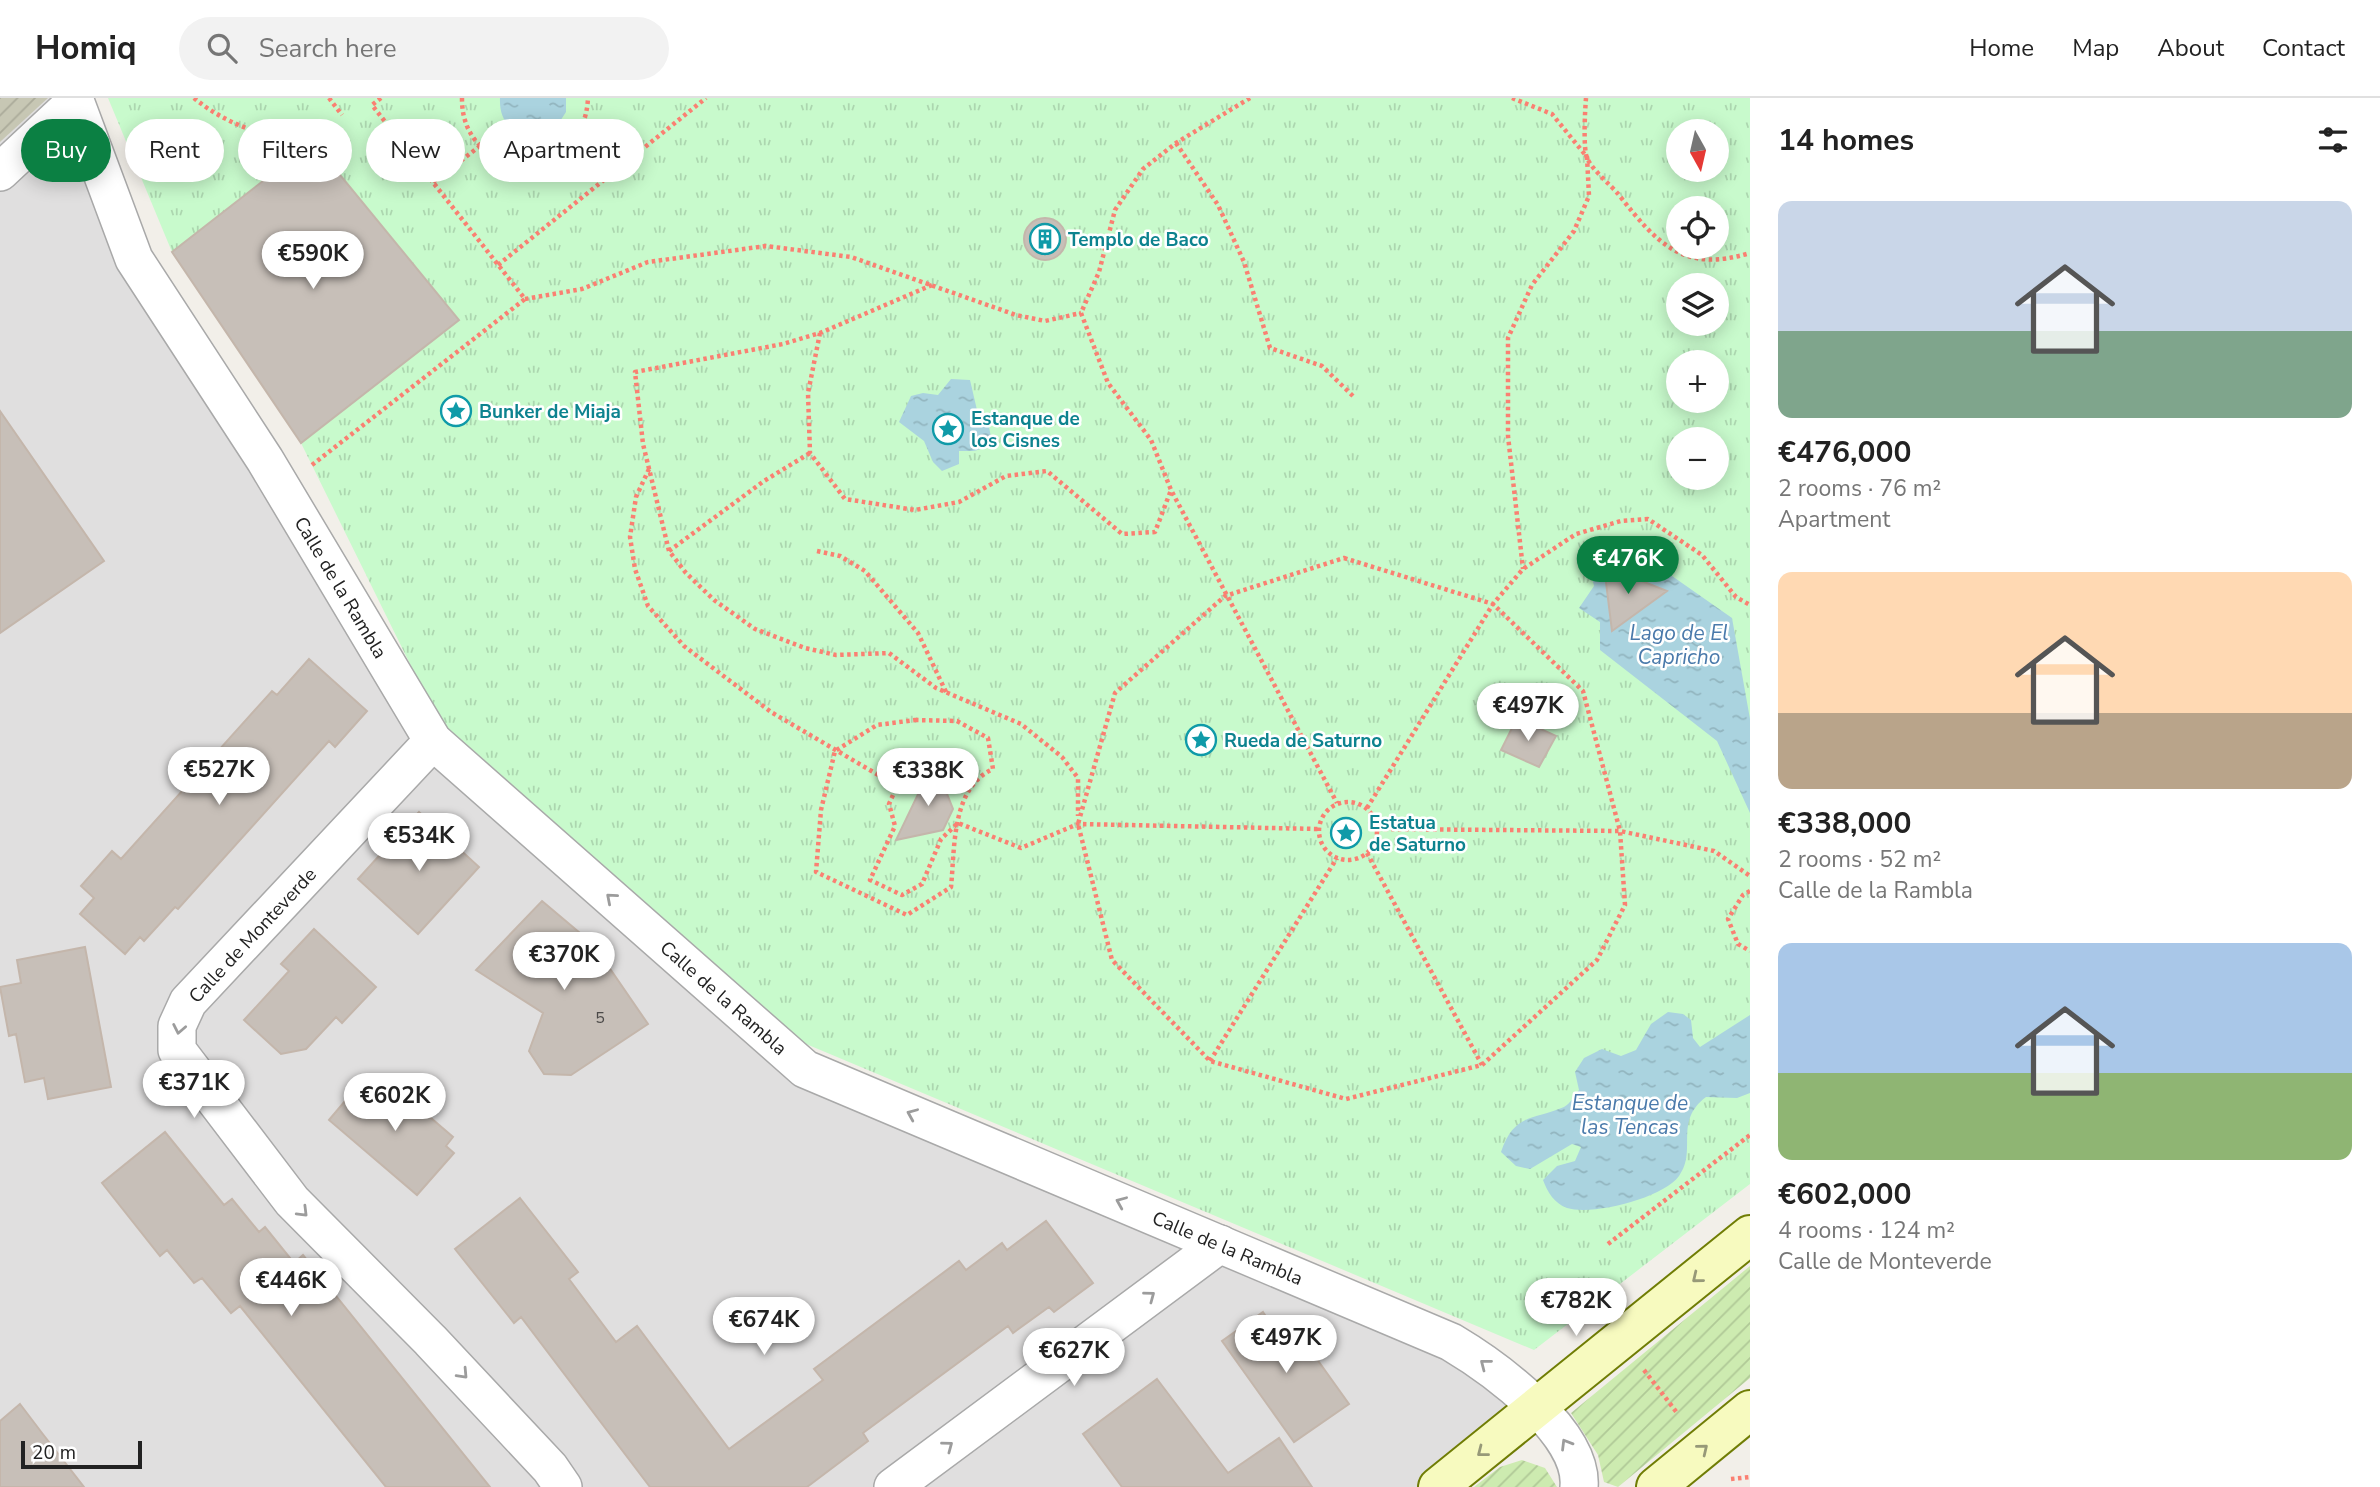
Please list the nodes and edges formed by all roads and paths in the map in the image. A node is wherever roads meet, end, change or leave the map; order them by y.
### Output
1 (194, 98) edge
2 (329, 98) edge
3 (381, 98) edge
4 (462, 98) edge
5 (588, 98) edge
6 (1250, 98) edge
7 (1512, 98) edge
8 (1586, 98) edge
9 (701, 99) edge
10 (74, 100) edge
11 (342, 115) dead end
12 (383, 119) edge
13 (584, 119) edge
14 (238, 125) edge
15 (1176, 143) junction
16 (479, 145) edge
17 (479, 147) edge
18 (465, 157) edge
19 (1587, 158) junction
20 (0, 172) edge
21 (433, 182) edge
22 (1750, 253) edge
23 (498, 265) junction
24 (932, 285) junction
25 (524, 299) junction
26 (1081, 313) junction
27 (820, 333) junction
28 (1355, 398) dead end
29 (810, 453) junction
30 (312, 465) dead end
31 (649, 469) junction
32 (1171, 490) junction
33 (669, 551) junction
34 (817, 551) dead end
35 (1523, 569) junction
36 (1225, 597) junction
37 (1493, 604) junction
38 (1750, 605) edge
39 (947, 693) junction
40 (433, 741) junction
41 (835, 751) junction
42 (1337, 803) junction
43 (1367, 808) junction
44 (958, 823) junction
45 (1078, 824) junction
46 (1319, 829) junction
47 (1377, 829) junction
48 (1620, 831) junction
49 (1367, 853) junction
50 (1337, 858) junction
51 (1750, 876) edge
52 (1750, 891) edge
53 (1750, 951) edge
54 (1210, 1061) junction
55 (1482, 1065) junction
56 (1750, 1135) edge
57 (1750, 1235) edge
58 (1220, 1244) junction
59 (1608, 1244) dead end
60 (1643, 1370) dead end
61 (1537, 1409) junction
62 (1750, 1410) edge
63 (1678, 1414) dead end
64 (1750, 1477) edge
65 (1730, 1479) dead end
66 (563, 1487) edge
67 (893, 1487) edge
68 (1438, 1487) edge
69 (1579, 1487) edge
70 (1656, 1487) edge

1 - 14 path
2 - 11 path
3 - 12 path
4 - 16 path
5 - 13 path
6 - 15 path
7 - 19 path
8 - 19 path
9 - 23 path
10 - 20 street
10 - 40 street, Calle de la Rambla
15 - 26 path
15 - 28 path
17 - 18 path
19 - 22 path
19 - 35 path
21 - 23 path
23 - 25 path
24 - 25 path
24 - 26 path
24 - 27 path
25 - 30 path
26 - 32 path
27 - 29 path
27 - 31 path
29 - 32 path
29 - 33 path
31 - 33 path
31 - 41 path
32 - 36 path
33 - 39 path
34 - 39 path
35 - 37 path
35 - 38 path
36 - 37 path
36 - 42 path
36 - 45 path
37 - 43 path
37 - 48 path
39 - 45 path
58 -> 40 street, Calle de la Rambla
40 -> 66 street, Calle de Monteverde
41 - 44 path
41 - 44 path
41 - 44 path
42 - 43 path
42 - 46 path
43 - 47 path
44 - 45 path
45 - 46 path
45 - 54 path
46 - 50 path
47 - 48 path
47 - 49 path
48 - 51 path
48 - 55 path
49 - 50 path
49 - 55 path
50 - 54 path
52 - 53 path
54 - 55 path
56 - 59 path
57 -> 61 main road
61 -> 58 street, Calle de la Rambla
67 -> 58 street
60 - 63 path
61 -> 68 main road
69 -> 61 street, Calle de la Rambla
70 -> 62 main road
64 - 65 path

